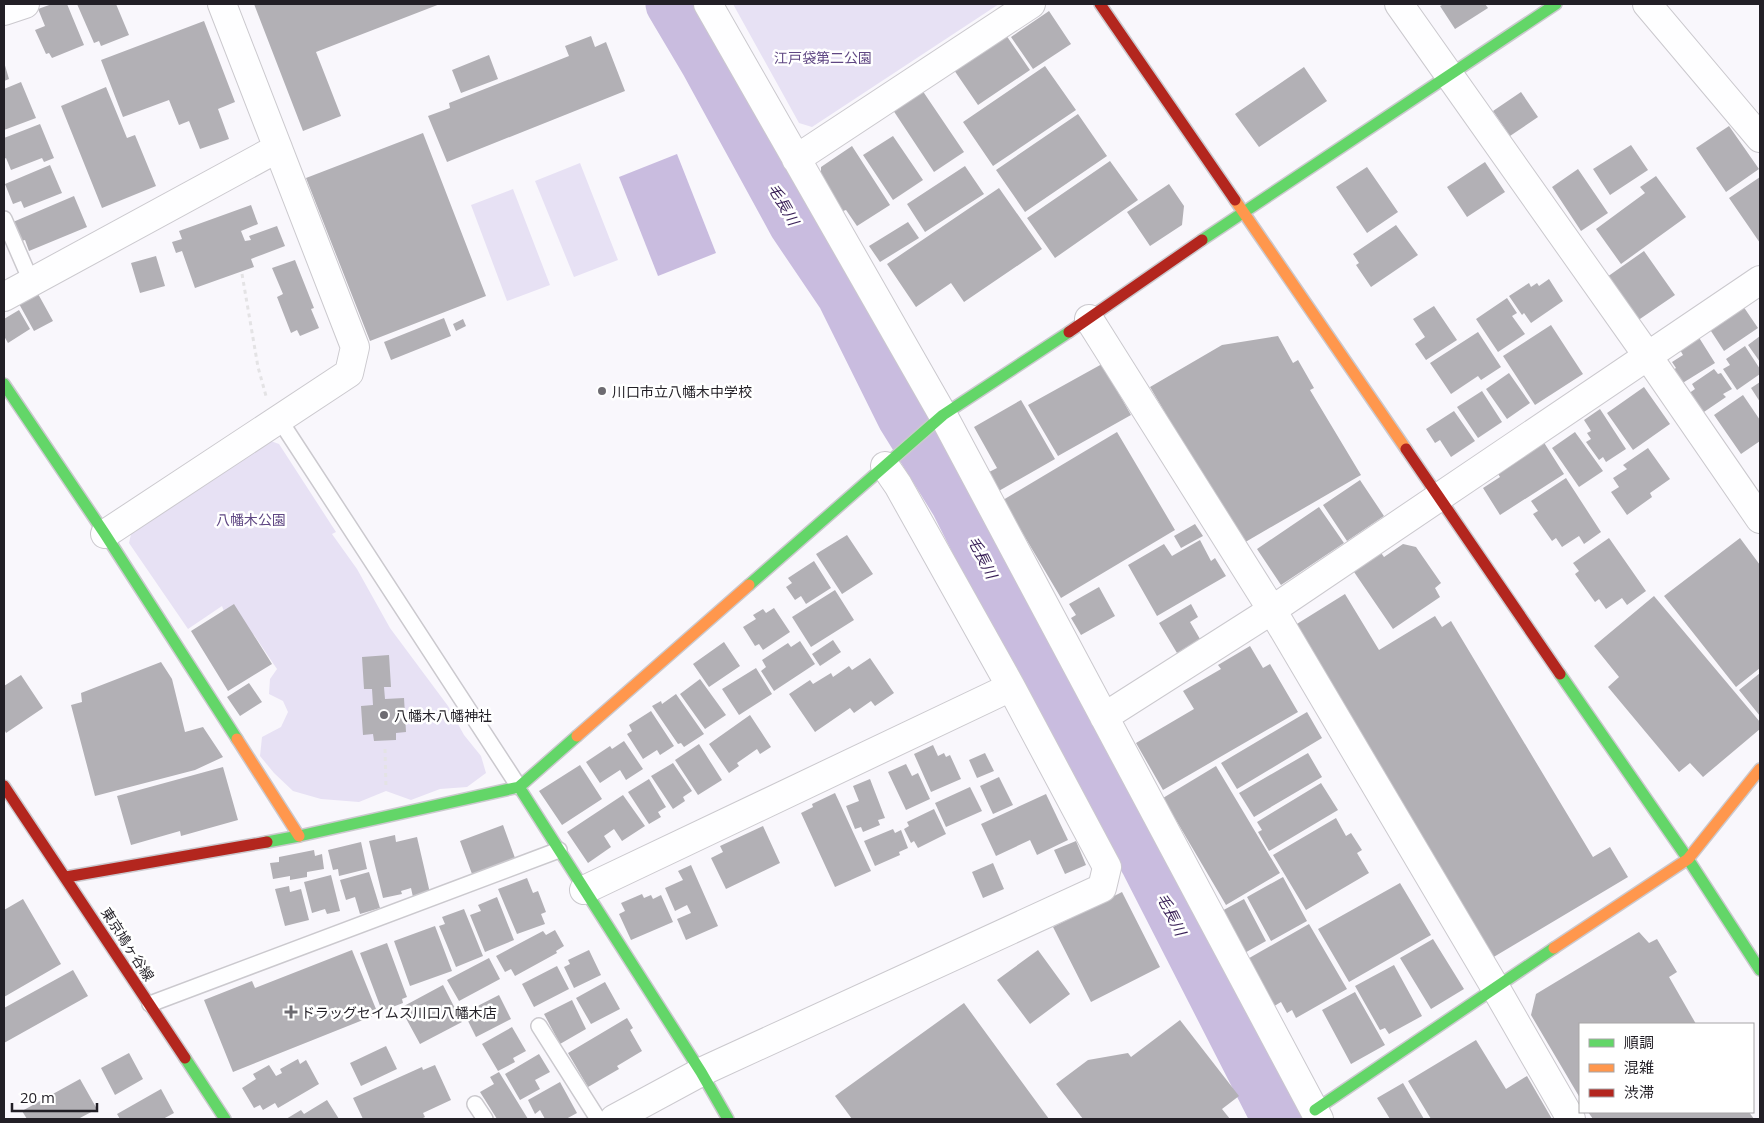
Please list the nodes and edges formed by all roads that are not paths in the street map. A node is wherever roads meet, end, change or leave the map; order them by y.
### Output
1 (25, 4) edge
2 (222, 4) edge
3 (708, 4) edge
4 (1031, 4) edge
5 (1100, 4) edge
6 (1399, 4) edge
7 (1556, 4) edge
8 (1647, 4) edge
9 (4, 11) edge
10 (1448, 75) junction
11 (1760, 138) edge
12 (278, 148) junction
13 (796, 159) junction
14 (1243, 211) junction
15 (4, 219) edge
16 (1760, 280) edge
17 (31, 281) junction
18 (4, 297) edge
19 (1089, 319) junction
20 (1648, 356) junction
21 (4, 384) edge
22 (943, 415) junction
23 (279, 419) junction
24 (885, 466) junction
25 (1439, 496) junction
26 (1760, 519) edge
27 (105, 534) junction
28 (1272, 610) junction
29 (1011, 688) junction
30 (1104, 717) junction
31 (1760, 769) edge
32 (519, 787) junction
33 (8, 800) edge
34 (299, 836) junction
35 (559, 850) junction
36 (1688, 859) junction
37 (66, 877) junction
38 (584, 890) junction
39 (1760, 970) edge
40 (1495, 987) junction
41 (150, 1004) junction
42 (539, 1026) dead end
43 (701, 1072) junction
44 (475, 1104) dead end
45 (1317, 1115) edge
46 (225, 1119) edge
47 (485, 1119) edge
48 (598, 1119) edge
49 (614, 1119) edge
50 (728, 1119) edge
51 (1571, 1119) edge

1 - 9 street
2 - 12 street
3 - 13 street
4 - 13 street
5 - 14 street
6 - 10 street
7 - 10 street
8 - 11 street
10 - 14 street
10 - 20 street
12 - 17 street
12 - 23 street
13 - 22 street
14 - 19 street
14 - 25 street
15 - 17 lane
16 - 20 street
17 - 18 street
19 - 22 street
19 - 28 street
20 - 25 street
20 - 26 street
21 - 27 street
22 - 24 street
22 - 30 street
23 - 27 street
23 - 32 lane
24 - 29 street
24 - 32 street
25 - 28 street
25 - 36 street
27 - 34 street
28 - 30 street
28 - 40 street
29 - 38 street
29 - 43 street
30 - 45 street
31 - 36 street
32 - 34 street
32 - 35 street
33 - 37 street, 東京鳩ヶ谷線
34 - 37 street
35 - 38 street
35 - 41 lane
36 - 39 street
36 - 40 street
37 - 41 street, 東京鳩ヶ谷線
38 - 43 street
40 - 45 street
40 - 51 street
41 - 46 street, 東京鳩ヶ谷線
42 - 48 lane
43 - 49 street
43 - 50 street
44 - 47 lane

